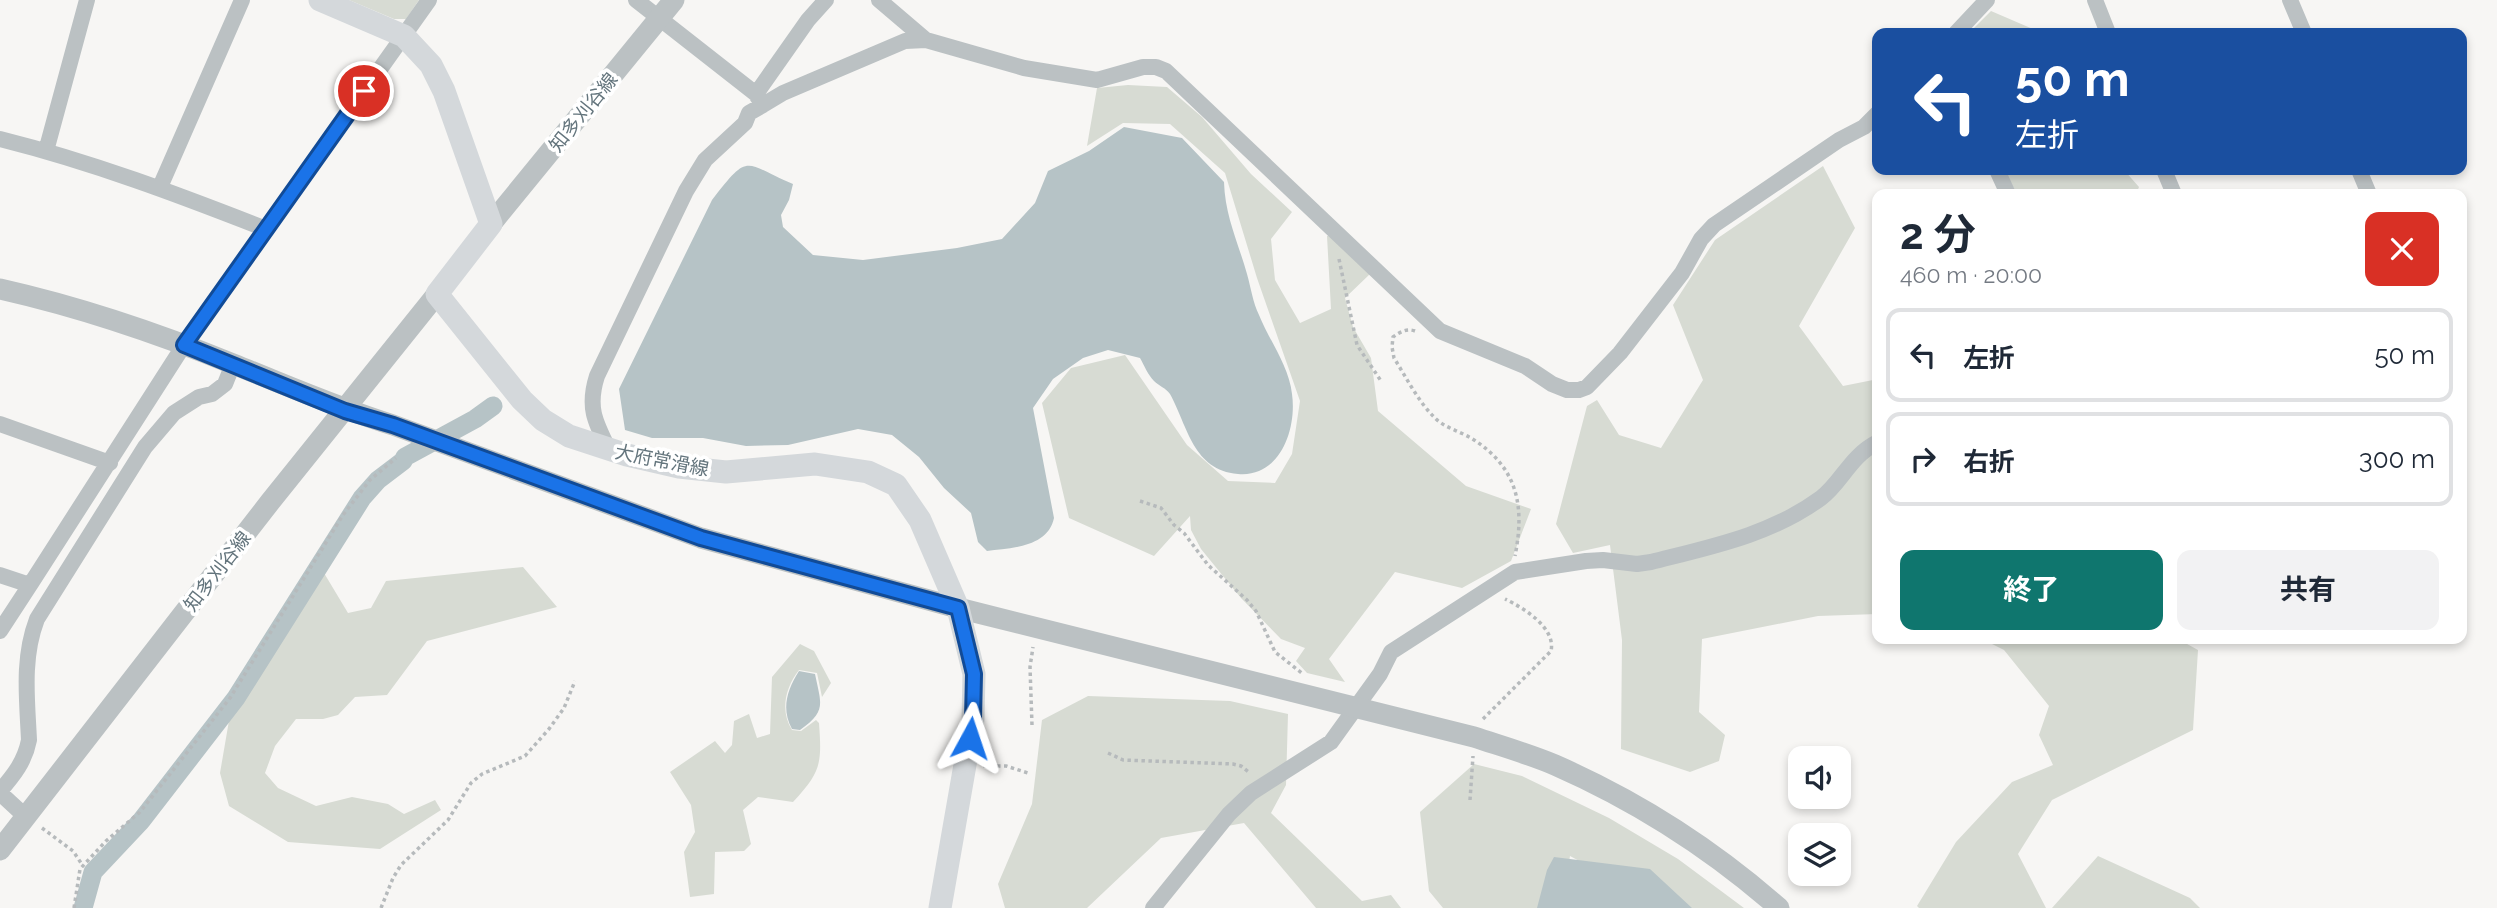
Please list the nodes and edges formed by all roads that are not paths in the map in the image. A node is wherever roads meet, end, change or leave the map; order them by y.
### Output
1 (87, 0) edge
2 (243, 0) edge
3 (320, 0) edge
4 (429, 0) edge
5 (636, 0) edge
6 (674, 0) edge
7 (826, 0) edge
8 (879, 0) edge
9 (1987, 0) edge
10 (2095, 0) edge
11 (2290, 0) edge
12 (660, 18) junction
13 (1961, 28) edge
14 (2106, 28) edge
15 (2302, 28) edge
16 (404, 36) junction
17 (926, 40) junction
18 (759, 100) junction
19 (1871, 131) edge
20 (0, 139) edge
21 (46, 150) junction
22 (160, 187) junction
23 (491, 224) junction
24 (266, 229) junction
25 (0, 289) edge
26 (437, 294) junction
27 (184, 345) junction
28 (233, 364) junction
29 (345, 411) junction
30 (0, 424) edge
31 (1872, 446) edge
32 (609, 450) junction
33 (110, 463) junction
34 (0, 575) edge
35 (30, 585) junction
36 (958, 608) junction
37 (0, 631) edge
38 (0, 792) edge
39 (26, 817) junction
40 (0, 850) edge
41 (940, 908) edge
42 (1153, 908) edge
43 (1779, 908) edge

1 - 21 street
2 - 22 street
3 - 16 main road
4 - 16 street
5 - 12 street
6 - 12 street, 知多刈谷線
7 - 18 street
8 - 17 street
9 - 13 street
10 - 14 street
11 - 15 street
12 - 18 street
12 - 23 street, 知多刈谷線
16 - 23 main road
16 - 24 street
17 - 18 street
17 - 19 street
18 - 32 street
20 - 21 street
21 - 22 street
22 - 24 street
23 - 26 main road
24 - 27 street
25 - 27 street
26 - 29 street, 知多刈谷線
26 - 32 main road, 大府常滑線
27 - 28 street
27 - 33 street
28 - 29 street
28 - 38 street
29 - 36 street
29 - 39 street, 知多刈谷線
30 - 33 street
31 - 42 street
32 - 36 main road, 大府常滑線
33 - 35 street
34 - 35 street
35 - 37 street
36 - 41 main road, 大府常滑線
36 - 43 street
38 - 39 street
39 - 40 street, 知多刈谷線

